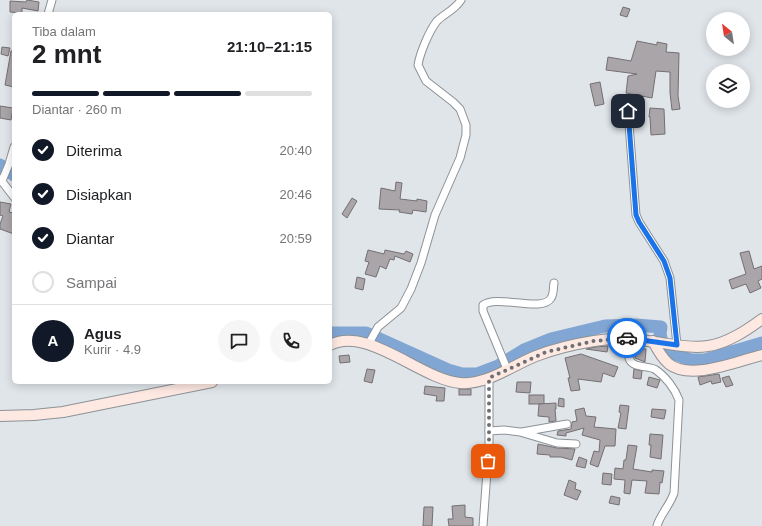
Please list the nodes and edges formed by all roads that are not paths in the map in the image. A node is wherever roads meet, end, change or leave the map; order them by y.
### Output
1 (52, 0) edge
2 (461, 0) edge
3 (49, 12) edge
4 (628, 111) dead end
5 (12, 154) edge
6 (2, 178) edge
7 (12, 194) edge
8 (554, 283) dead end
9 (762, 319) edge
10 (632, 339) junction
11 (370, 340) junction
12 (653, 341) junction
13 (332, 344) edge
14 (672, 344) junction
15 (762, 355) edge
16 (507, 368) junction
17 (489, 378) junction
18 (202, 384) edge
19 (0, 416) edge
20 (567, 424) dead end
21 (489, 431) junction
22 (520, 432) junction
23 (576, 444) dead end
24 (483, 526) edge
25 (658, 526) edge

1 - 3 street
2 - 11 street
4 - 14 street
5 - 6 street
6 - 7 street
8 - 16 street
9 - 14 street
10 - 12 street
10 - 16 street
10 - 25 street
11 - 13 street
11 - 17 street
12 - 14 street
12 - 15 street
16 - 17 street
17 - 21 street
18 - 19 street
20 - 22 street
21 - 22 street
21 - 24 street
22 - 23 street

